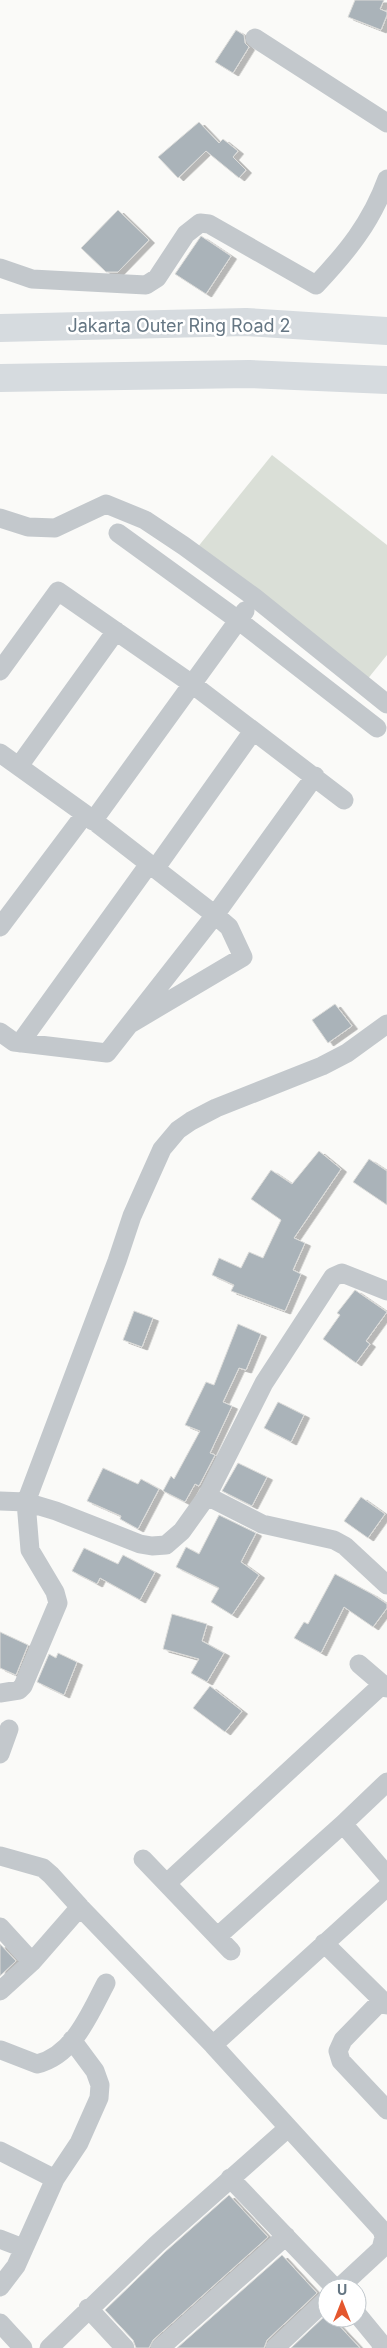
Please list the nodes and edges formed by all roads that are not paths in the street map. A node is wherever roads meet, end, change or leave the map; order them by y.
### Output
1 (255, 38) dead end
2 (387, 123) edge
3 (387, 179) edge
4 (0, 268) edge
5 (32, 279) junction
6 (0, 282) edge
7 (0, 328) edge
8 (387, 331) edge
9 (0, 378) edge
10 (387, 380) edge
11 (0, 518) edge
12 (118, 534) dead end
13 (254, 597) junction
14 (238, 620) junction
15 (116, 631) junction
16 (0, 671) edge
17 (192, 684) junction
18 (387, 704) edge
19 (377, 728) dead end
20 (253, 731) junction
21 (7, 763) edge
22 (314, 776) junction
23 (344, 800) dead end
24 (89, 818) junction
25 (152, 867) junction
26 (215, 914) junction
27 (0, 927) edge
28 (130, 1024) junction
29 (387, 1024) edge
30 (0, 1032) edge
31 (20, 1043) junction
32 (387, 1291) edge
33 (207, 1496) junction
34 (0, 1501) edge
35 (26, 1502) junction
36 (387, 1585) edge
37 (359, 1664) dead end
38 (385, 1686) edge
39 (0, 1693) edge
40 (9, 1729) dead end
41 (0, 1754) edge
42 (387, 1782) edge
43 (343, 1824) junction
44 (0, 1856) edge
45 (143, 1859) dead end
46 (166, 1883) junction
47 (386, 1888) edge
48 (80, 1907) junction
49 (0, 1927) edge
50 (218, 1936) junction
51 (324, 1943) junction
52 (231, 1951) dead end
53 (32, 1962) junction
54 (106, 1983) dead end
55 (0, 1991) edge
56 (385, 2003) edge
57 (72, 2040) junction
58 (213, 2045) junction
59 (1, 2050) edge
60 (387, 2110) edge
61 (288, 2128) junction
62 (0, 2152) edge
63 (230, 2178) junction
64 (55, 2179) junction
65 (286, 2236) junction
66 (0, 2239) edge
67 (23, 2248) junction
68 (326, 2278) edge
69 (350, 2278) edge
70 (0, 2287) edge
71 (88, 2308) junction
72 (317, 2308) edge
73 (0, 2322) edge
74 (367, 2326) edge
75 (24, 2348) edge
76 (49, 2348) edge
77 (125, 2348) edge
78 (160, 2348) edge
79 (275, 2348) edge
80 (382, 2348) edge

1 - 2 street
3 - 5 street
4 - 5 street
5 - 6 street
7 - 8 highway, Jakarta Outer Ring Road 2
9 - 10 highway
11 - 13 street
12 - 14 street
13 - 14 street
13 - 18 street
14 - 17 street
14 - 19 street
15 - 16 street
15 - 17 street
15 - 21 street
17 - 20 street
17 - 24 street
20 - 22 street
20 - 25 street
21 - 24 street
22 - 23 street
22 - 26 street
24 - 25 street
24 - 27 street
25 - 26 street
25 - 31 street
26 - 28 street
26 - 28 street
28 - 31 street
29 - 35 street
30 - 31 street
32 - 33 street
33 - 35 street
33 - 36 street
34 - 35 street
35 - 39 street
37 - 38 street
38 - 46 street
40 - 41 street
42 - 43 street
43 - 47 street
43 - 50 street
44 - 48 street
45 - 46 street
46 - 50 street
47 - 51 street
48 - 53 street
48 - 58 street
49 - 53 street
50 - 52 street
51 - 56 street
51 - 58 street
53 - 55 street
54 - 57 street
56 - 60 street
57 - 59 street
57 - 64 street
58 - 61 street
61 - 63 street
61 - 69 street
62 - 64 street
63 - 65 street
63 - 71 street
64 - 67 street
65 - 68 street
65 - 78 street
66 - 67 street
67 - 70 street
71 - 76 street
71 - 77 street
72 - 79 street
73 - 75 street
74 - 80 street

